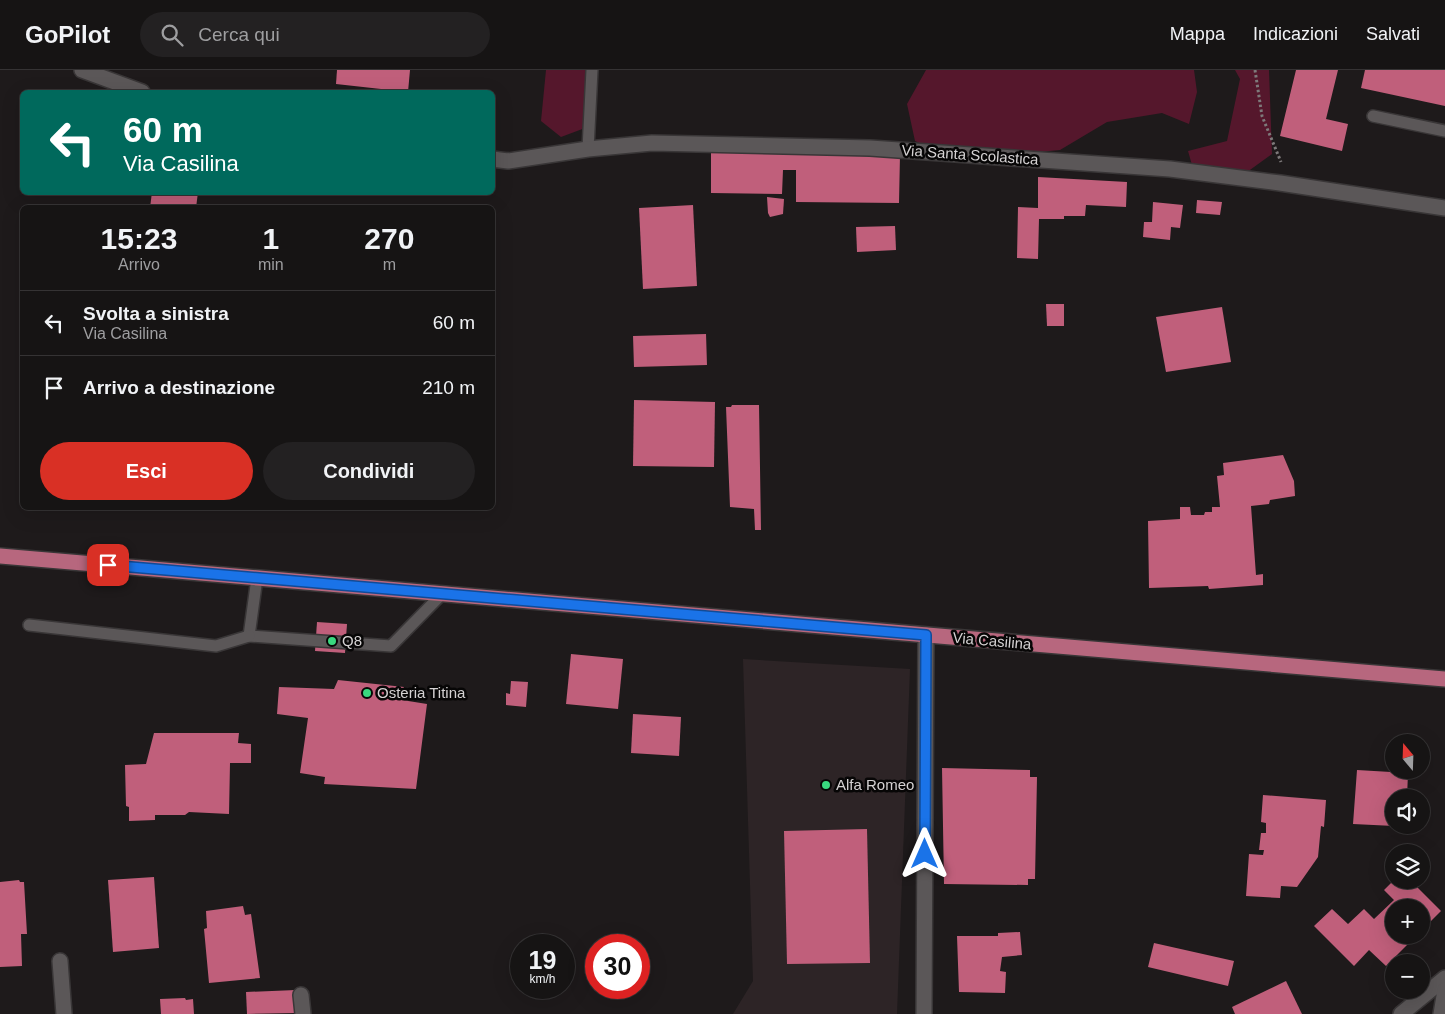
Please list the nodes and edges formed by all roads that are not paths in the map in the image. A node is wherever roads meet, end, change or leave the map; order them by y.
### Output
1 (82, 70) edge
2 (592, 70) edge
3 (137, 90) edge
4 (1373, 116) dead end
5 (1445, 132) edge
6 (588, 149) junction
7 (495, 159) edge
8 (1445, 208) edge
9 (0, 556) edge
10 (257, 578) junction
11 (442, 594) junction
12 (29, 625) dead end
13 (926, 635) junction
14 (249, 636) junction
15 (1445, 680) edge
16 (60, 962) dead end
17 (1445, 978) edge
18 (1445, 990) edge
19 (301, 995) dead end
20 (64, 1014) edge
21 (303, 1014) edge
22 (924, 1014) edge
23 (1401, 1014) edge
24 (1441, 1014) edge

1 - 3 street
2 - 6 lane
4 - 5 lane
6 - 7 street, Via Santa Scolastica
6 - 8 street, Via Santa Scolastica
9 - 10 main road, Via Casilina
10 - 11 main road, Via Casilina
10 - 14 lane
11 - 13 main road, Via Casilina
11 - 14 lane
12 - 14 lane
13 - 15 main road, Via Casilina
13 - 22 street
16 - 20 street
17 - 23 street
18 - 24 street
19 - 21 street

